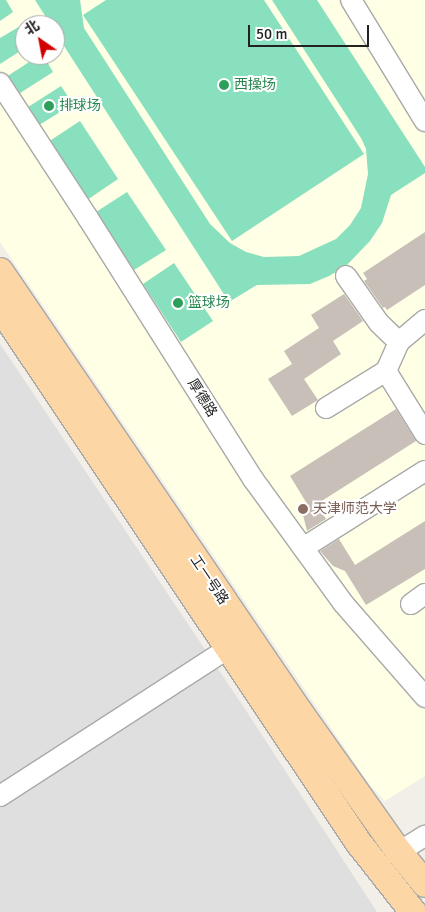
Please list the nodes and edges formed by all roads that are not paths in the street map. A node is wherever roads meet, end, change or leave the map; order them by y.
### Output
1 (351, 0) edge
2 (0, 83) edge
3 (425, 121) edge
4 (0, 271) edge
5 (346, 276) dead end
6 (0, 307) edge
7 (425, 320) edge
8 (399, 342) junction
9 (386, 371) junction
10 (326, 408) dead end
11 (425, 434) edge
12 (425, 471) edge
13 (303, 548) junction
14 (238, 642) junction
15 (425, 697) edge
16 (0, 796) edge
17 (425, 836) edge
18 (399, 852) junction
19 (425, 884) edge
20 (413, 912) edge

1 - 3 street
2 - 13 street, 厚德路
4 - 14 main road, 工一号路
5 - 8 street
6 - 14 main road, 工一号路
7 - 8 street
8 - 9 street
9 - 10 street
9 - 11 street
12 - 13 street
13 - 15 street, 厚德路
14 - 16 street
14 - 18 main road, 工一号路
14 - 20 main road, 工一号路
17 - 18 street
18 - 19 main road, 工一号路

